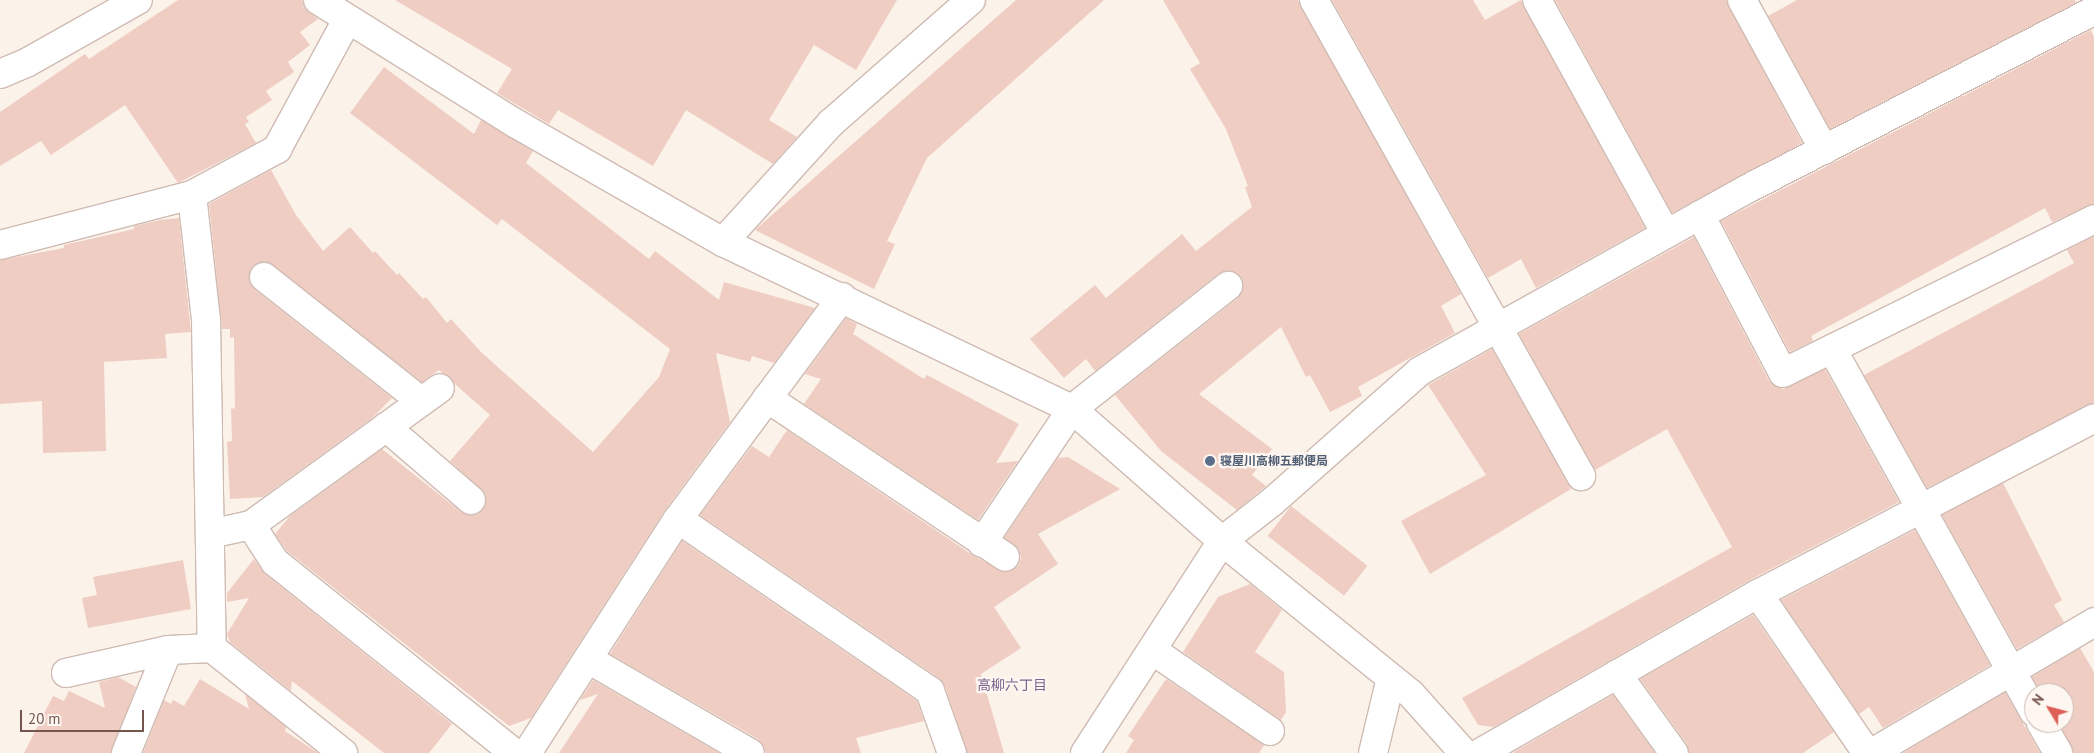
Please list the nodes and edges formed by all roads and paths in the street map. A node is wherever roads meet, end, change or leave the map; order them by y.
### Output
1 (138, 0) edge
2 (318, 0) edge
3 (971, 0) edge
4 (1314, 0) edge
5 (1537, 0) edge
6 (1742, 0) edge
7 (2094, 11) edge
8 (348, 20) junction
9 (0, 74) edge
10 (1824, 150) junction
11 (192, 196) junction
12 (1700, 215) junction
13 (2094, 219) edge
14 (1666, 234) junction
15 (723, 242) junction
16 (0, 245) edge
17 (264, 277) dead end
18 (1228, 286) dead end
19 (842, 297) junction
20 (1499, 327) junction
21 (1832, 349) junction
22 (767, 398) junction
23 (1072, 409) junction
24 (2094, 418) edge
25 (386, 427) junction
26 (1581, 476) dead end
27 (471, 500) dead end
28 (1919, 509) junction
29 (678, 518) junction
30 (251, 525) junction
31 (210, 534) junction
32 (1222, 541) junction
33 (982, 543) junction
34 (1004, 557) dead end
35 (1758, 594) junction
36 (2094, 622) edge
37 (212, 648) junction
38 (168, 650) junction
39 (1152, 650) junction
40 (588, 659) junction
41 (2010, 669) junction
42 (66, 673) dead end
43 (1616, 674) junction
44 (1391, 678) junction
45 (2024, 694) edge
46 (1270, 731) dead end
47 (2046, 733) edge
48 (326, 748) edge
49 (126, 753) edge
50 (514, 753) edge
51 (528, 753) edge
52 (750, 753) edge
53 (952, 753) edge
54 (1085, 753) edge
55 (1373, 753) edge
56 (1464, 753) edge
57 (1480, 753) edge
58 (1674, 753) edge
59 (1867, 753) edge
60 (1872, 753) edge
61 (2058, 753) edge

1 - 9 street
2 - 8 street
3 - 15 street
4 - 20 street
5 - 14 street
6 - 10 street
7 - 10 street
8 - 11 street
8 - 15 street
10 - 12 street
11 - 16 street
11 - 31 street
12 - 14 street
12 - 21 street
13 - 21 street
14 - 20 street
15 - 19 street
17 - 25 street
18 - 23 street
19 - 22 street
19 - 23 street
20 - 26 street
20 - 32 street
21 - 28 street
22 - 29 street
22 - 33 street
23 - 32 street
23 - 33 street
24 - 28 street
25 - 27 street
25 - 30 street
28 - 35 street
28 - 41 street
29 - 40 street
29 - 53 street
30 - 31 street
30 - 50 street
31 - 37 street
32 - 39 street
32 - 44 street
33 - 34 street
35 - 43 street
35 - 59 street
36 - 41 street
37 - 38 street
37 - 48 street
38 - 42 street
38 - 49 street
39 - 46 street
39 - 54 street
40 - 51 street
40 - 52 street
41 - 45 street
41 - 60 street
43 - 57 street
43 - 58 street
44 - 55 street
44 - 56 street
47 - 61 street

